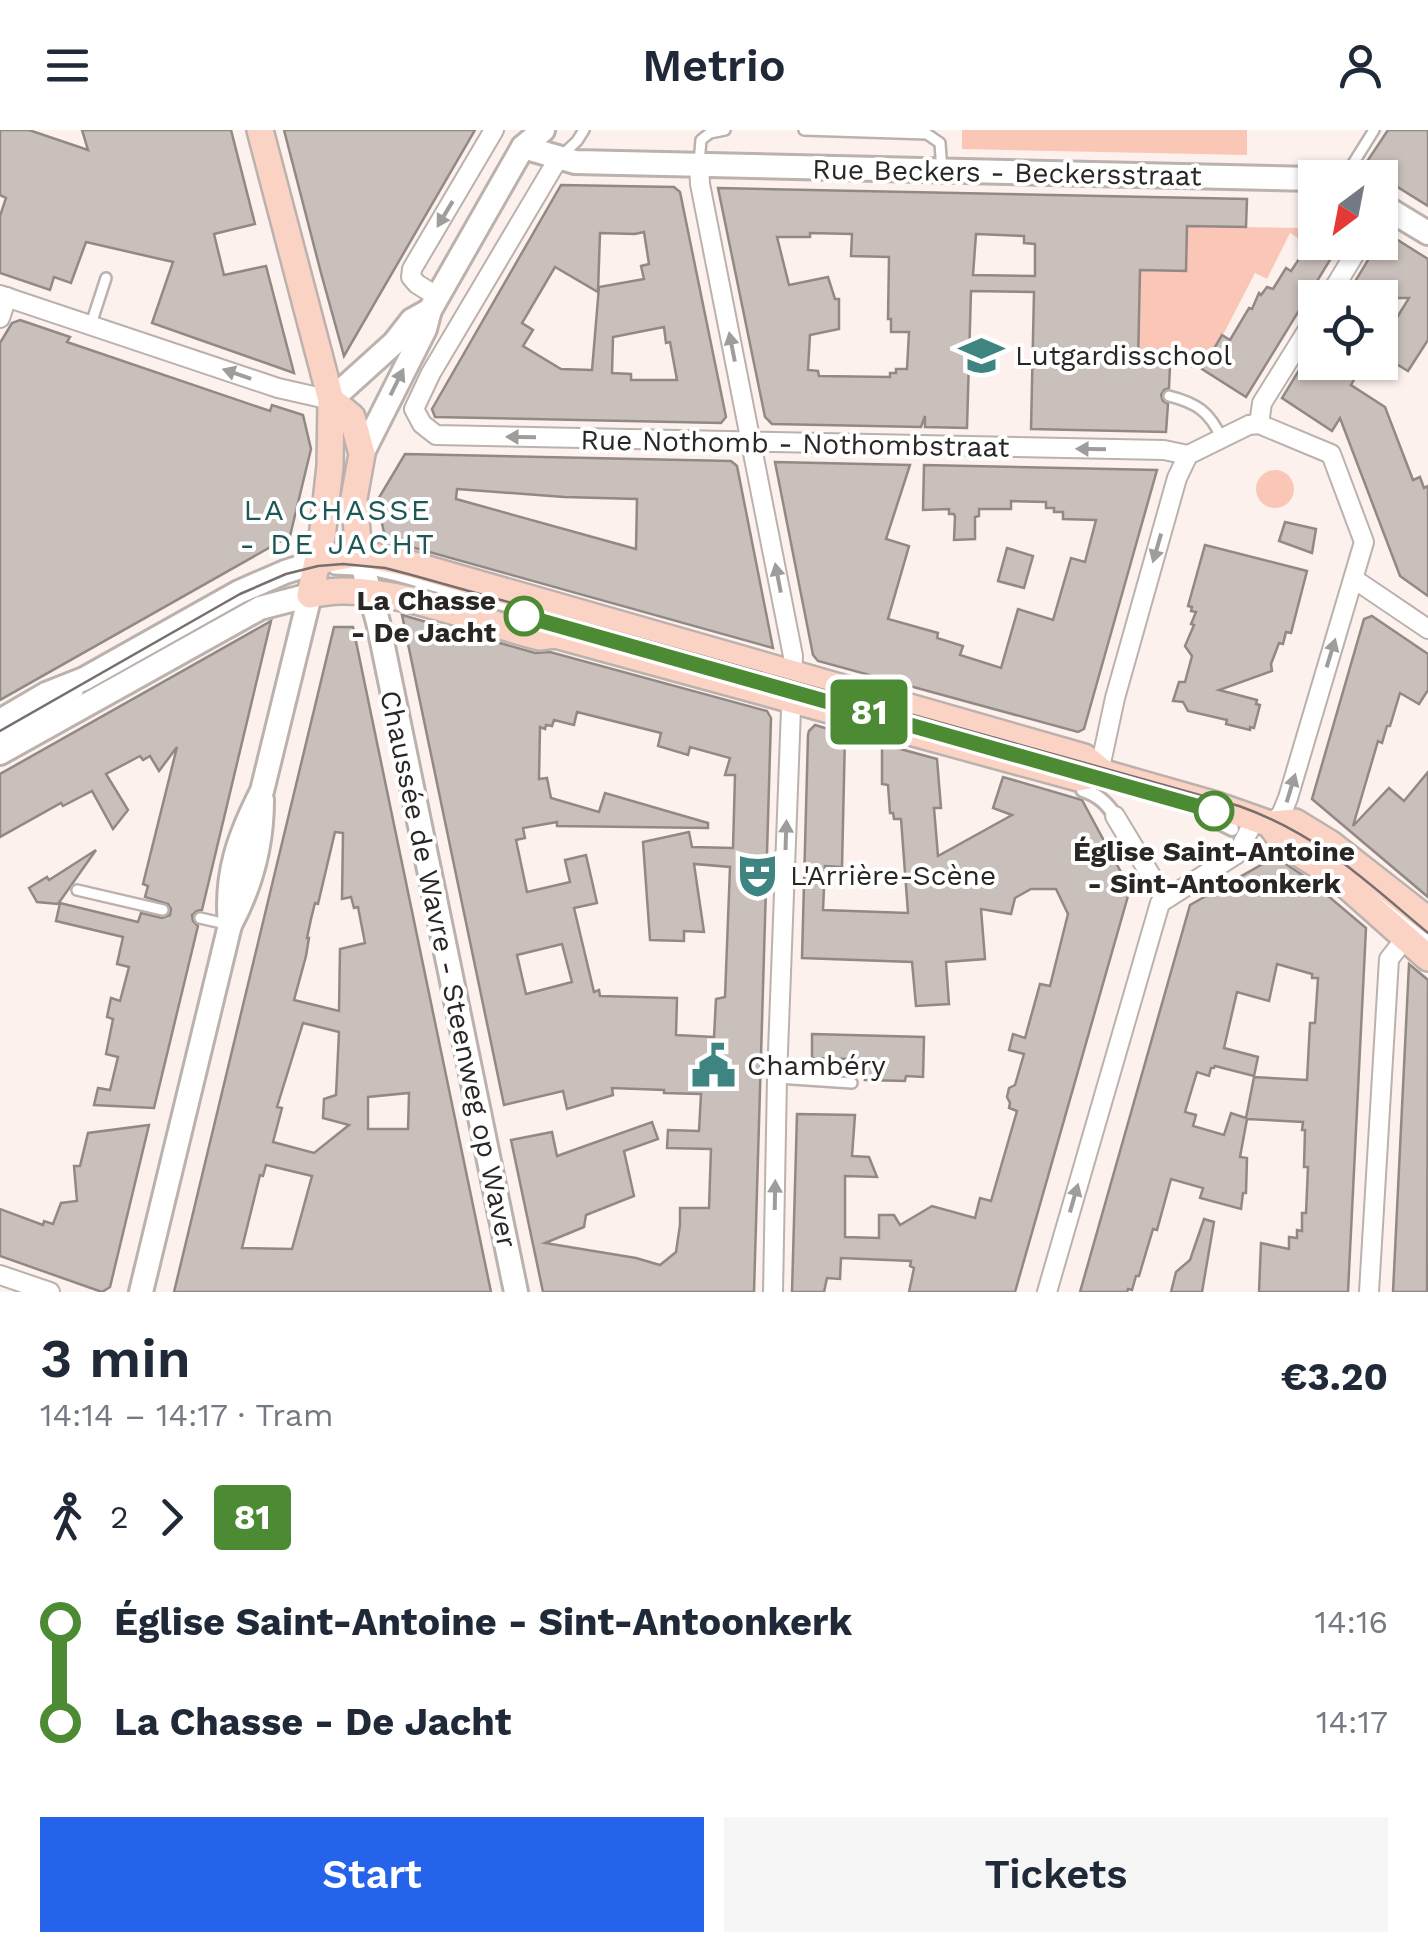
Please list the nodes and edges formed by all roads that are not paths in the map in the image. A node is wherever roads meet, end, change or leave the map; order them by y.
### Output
1 (260, 130) edge
2 (494, 130) edge
3 (543, 130) edge
4 (584, 130) edge
5 (725, 130) edge
6 (804, 130) edge
7 (1374, 130) edge
8 (524, 139) edge
9 (558, 158) junction
10 (1355, 160) edge
11 (699, 165) junction
12 (942, 170) junction
13 (1298, 179) edge
14 (1398, 216) edge
15 (1428, 233) edge
16 (106, 278) dead end
17 (4, 296) edge
18 (434, 303) junction
19 (0, 318) edge
20 (92, 324) junction
21 (1298, 345) edge
22 (1168, 396) dead end
23 (331, 400) junction
24 (1259, 424) junction
25 (1222, 439) junction
26 (751, 442) junction
27 (362, 454) junction
28 (1188, 454) junction
29 (363, 572) junction
30 (315, 576) junction
31 (1354, 579) junction
32 (1428, 629) edge
33 (747, 673) dead end
34 (80, 686) junction
35 (792, 686) junction
36 (914, 720) dead end
37 (0, 721) edge
38 (0, 737) edge
39 (0, 752) edge
40 (1098, 784) junction
41 (1092, 810) dead end
42 (1115, 816) joint
43 (1216, 820) dead end
44 (1252, 824) junction
45 (1297, 839) dead end
46 (1337, 864) dead end
47 (1357, 879) dead end
48 (1366, 887) dead end
49 (77, 890) dead end
50 (1165, 899) junction
51 (164, 910) dead end
52 (200, 918) dead end
53 (230, 925) junction
54 (1420, 928) edge
55 (1428, 958) edge
56 (777, 1078) junction
57 (852, 1083) dead end
58 (0, 1275) edge
59 (50, 1292) edge
60 (141, 1292) edge
61 (516, 1292) edge
62 (773, 1292) edge
63 (1048, 1292) edge
64 (1369, 1292) edge

1 - 23 main road
2 -> 18 street
3 - 8 street
4 - 9 lane
5 - 11 lane
6 - 12 lane
7 - 10 lane
8 - 9 street, Rue Beckers - Beckersstraat
8 - 18 street
9 - 11 street, Rue Beckers - Beckersstraat
26 -> 9 street, Rue Nothomb - Nothombstraat
11 - 12 street, Rue Beckers - Beckersstraat
26 -> 11 street
12 - 13 street, Rue Beckers - Beckersstraat
14 - 15 street
16 - 20 lane
17 - 19 street
17 - 20 street
18 - 23 street
27 -> 18 street
23 -> 20 street
21 - 24 street
22 - 25 lane
23 - 27 main road
23 - 30 main road
24 - 25 street
24 - 31 street
25 - 28 street
28 -> 26 street, Rue Nothomb - Nothombstraat
35 -> 26 street
27 - 29 main road, Chaussée de Wavre - Steenweg op Waver
28 -> 40 street
29 - 30 main road
29 - 30 main road
29 - 33 lane
29 - 35 main road
29 - 35 main road
29 - 61 street, Chaussée de Wavre - Steenweg op Waver
30 - 34 street
30 - 39 street
30 - 53 street
31 - 32 street
44 -> 31 street
34 - 37 street
34 - 38 lane
35 - 40 main road
56 -> 35 street
36 - 40 lane
40 - 41 street
40 - 42 street
40 - 44 main road
42 - 50 street
43 - 44 street
44 - 45 lane
44 - 50 street
44 - 54 main road
46 - 47 lane
48 - 54 lane
49 - 51 lane
63 -> 50 street
52 - 53 lane
53 - 60 street
54 - 55 main road
54 - 64 street
56 - 57 lane
62 -> 56 street
58 - 59 street

